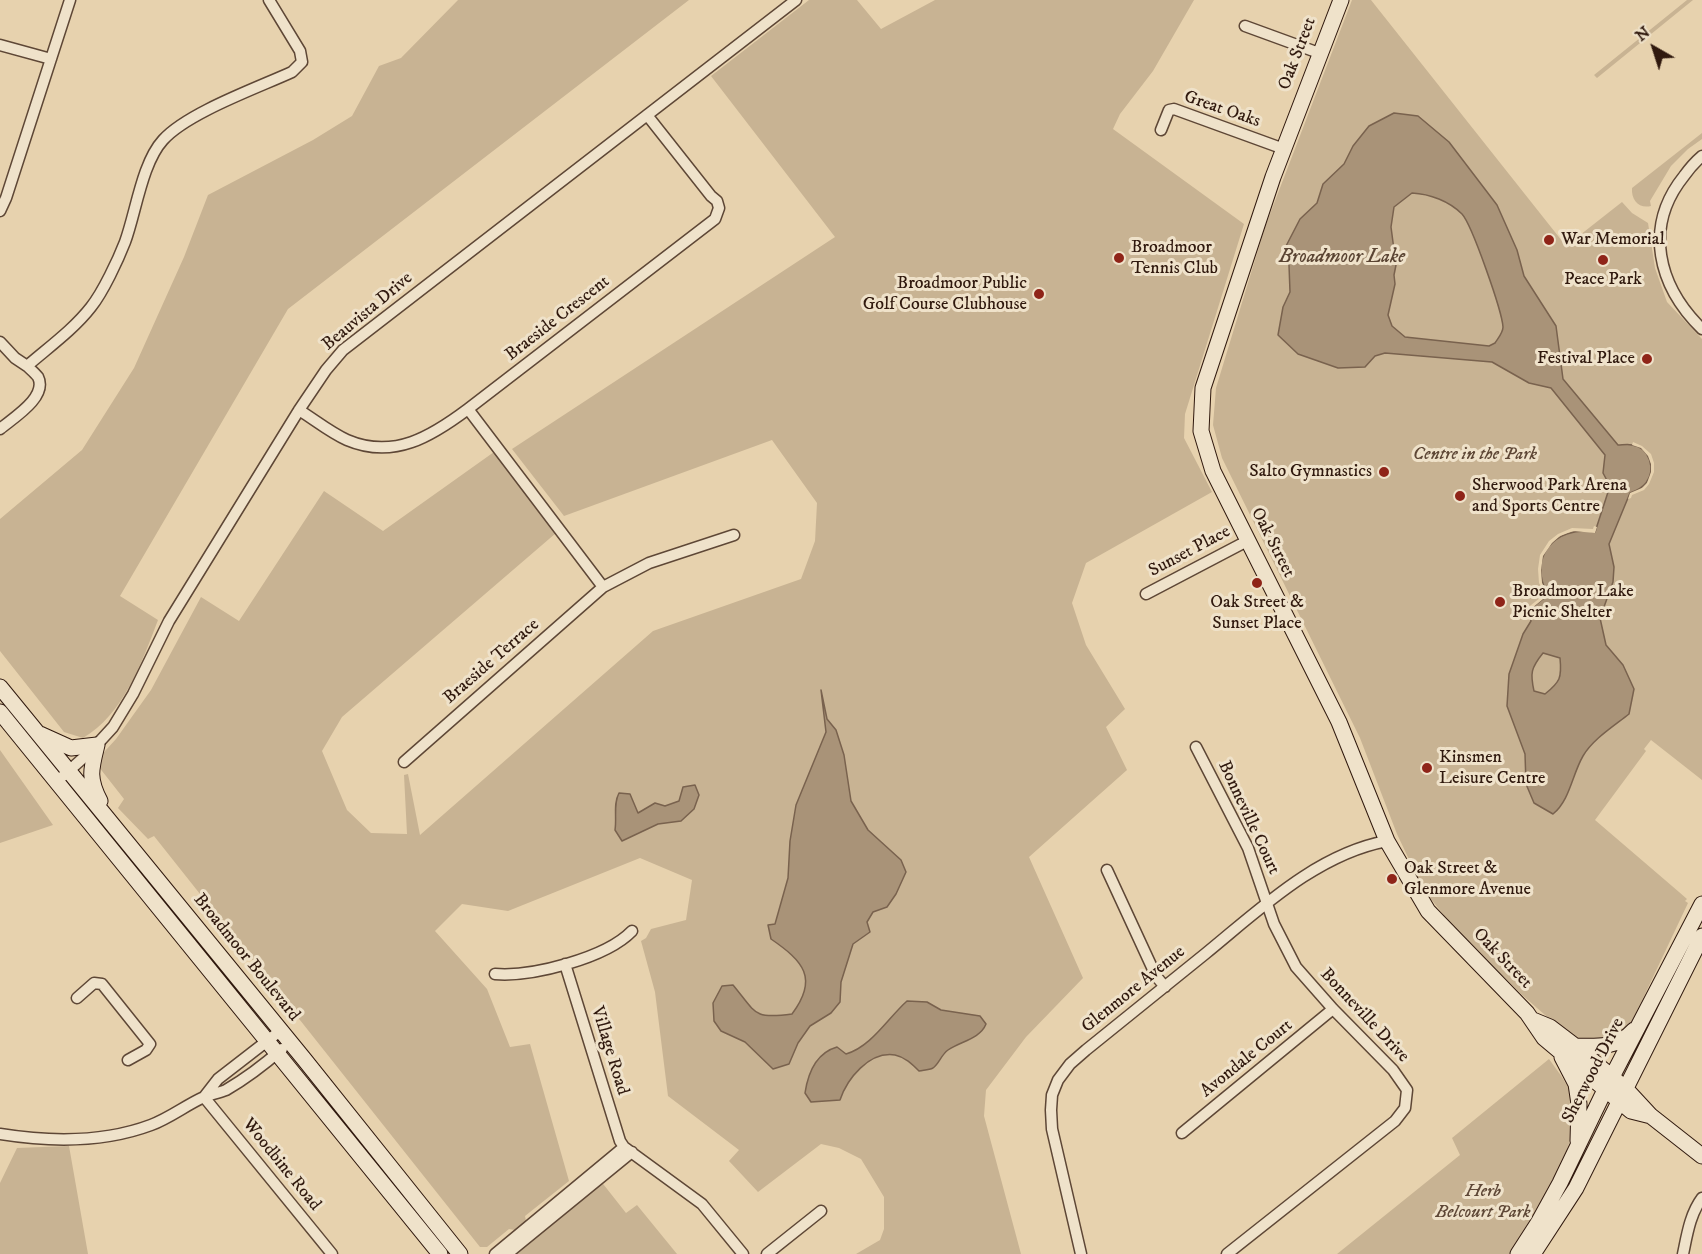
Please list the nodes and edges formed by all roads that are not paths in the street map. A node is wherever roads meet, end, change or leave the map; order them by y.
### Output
1 (70, 0) edge
2 (269, 0) edge
3 (796, 0) edge
4 (1341, 0) edge
5 (1245, 26) dead end
6 (0, 45) edge
7 (1320, 53) junction
8 (51, 59) junction
9 (647, 116) junction
10 (1161, 130) dead end
11 (1284, 149) junction
12 (1702, 156) edge
13 (0, 211) edge
14 (1702, 329) edge
15 (0, 342) edge
16 (27, 366) junction
17 (468, 409) junction
18 (299, 410) junction
19 (0, 429) edge
20 (734, 535) dead end
21 (1249, 540) junction
22 (603, 587) junction
23 (1146, 594) dead end
24 (0, 687) edge
25 (0, 712) edge
26 (37, 733) junction
27 (97, 745) junction
28 (1196, 747) dead end
29 (404, 762) dead end
30 (69, 771) junction
31 (56, 782) junction
32 (111, 822) junction
33 (1387, 841) junction
34 (1107, 870) dead end
35 (1267, 904) junction
36 (1702, 904) edge
37 (632, 931) dead end
38 (1702, 936) edge
39 (565, 964) junction
40 (495, 975) dead end
41 (1165, 987) junction
42 (77, 998) dead end
43 (1333, 1010) junction
44 (1533, 1020) junction
45 (1640, 1023) junction
46 (285, 1037) junction
47 (267, 1041) junction
48 (1575, 1046) junction
49 (1559, 1052) junction
50 (276, 1054) junction
51 (128, 1060) dead end
52 (1609, 1083) junction
53 (1623, 1095) junction
54 (204, 1097) junction
55 (1182, 1133) dead end
56 (0, 1134) edge
57 (1578, 1146) junction
58 (628, 1149) junction
59 (1702, 1156) edge
60 (1702, 1198) edge
61 (821, 1210) dead end
62 (332, 1254) edge
63 (440, 1254) edge
64 (460, 1254) edge
65 (495, 1254) edge
66 (507, 1254) edge
67 (743, 1254) edge
68 (767, 1254) edge
69 (1081, 1254) edge
70 (1227, 1254) edge
71 (1518, 1254) edge
72 (1533, 1254) edge
73 (1683, 1254) edge

1 - 8 street
2 - 16 street
3 - 9 street, Beauvista Drive
4 - 7 main road, Oak Street
5 - 7 street
6 - 8 street
7 - 11 main road, Oak Street
8 - 13 street
9 - 17 street, Braeside Crescent
9 - 18 street, Beauvista Drive
10 - 11 street, Great Oaks
11 - 21 main road, Oak Street
12 - 14 street
15 - 16 street
16 - 19 street
17 - 18 street, Braeside Crescent
17 - 22 street
18 - 27 street, Beauvista Drive
20 - 22 street, Braeside Terrace
21 - 23 street, Sunset Place
21 - 33 main road, Oak Street
22 - 29 street, Braeside Terrace
24 - 26 main road, Broadmoor Boulevard
25 - 31 main road, Broadmoor Boulevard
26 - 27 main road
26 - 30 main road, Broadmoor Boulevard
27 - 30 street, Beauvista Drive
27 - 32 main road
28 - 35 street, Bonneville Court
30 - 31 street, Beauvista Drive
30 - 32 main road, Broadmoor Boulevard
31 - 47 main road, Broadmoor Boulevard
32 - 46 main road, Broadmoor Boulevard
33 - 35 street, Glenmore Avenue
33 - 44 main road, Oak Street
34 - 41 street
35 - 41 street, Glenmore Avenue
35 - 43 street, Bonneville Drive
36 - 45 main road, Sherwood Drive
37 - 39 street
38 - 53 main road, Sherwood Drive
39 - 40 street
39 - 58 street, Village Road
41 - 69 street, Glenmore Avenue
42 - 51 street
43 - 55 street, Avondale Court
43 - 70 street, Bonneville Drive
44 - 48 main road, Oak Street
44 - 49 main road, Oak Street
45 - 48 main road
45 - 52 main road, Sherwood Drive
46 - 47 street
46 - 50 street
46 - 64 main road, Broadmoor Boulevard
47 - 50 main road, Broadmoor Boulevard
47 - 54 street
48 - 52 main road, Oak Street
49 - 52 main road, Oak Street
49 - 57 main road
50 - 54 street
50 - 63 main road, Broadmoor Boulevard
52 - 53 main road, Oak Street
52 - 57 main road, Sherwood Drive
53 - 59 main road, Oak Street
53 - 72 main road, Sherwood Drive
54 - 56 street
54 - 62 street, Woodbine Road
57 - 71 main road, Sherwood Drive
58 - 65 street
58 - 66 street
58 - 67 street
60 - 73 street
61 - 68 street

